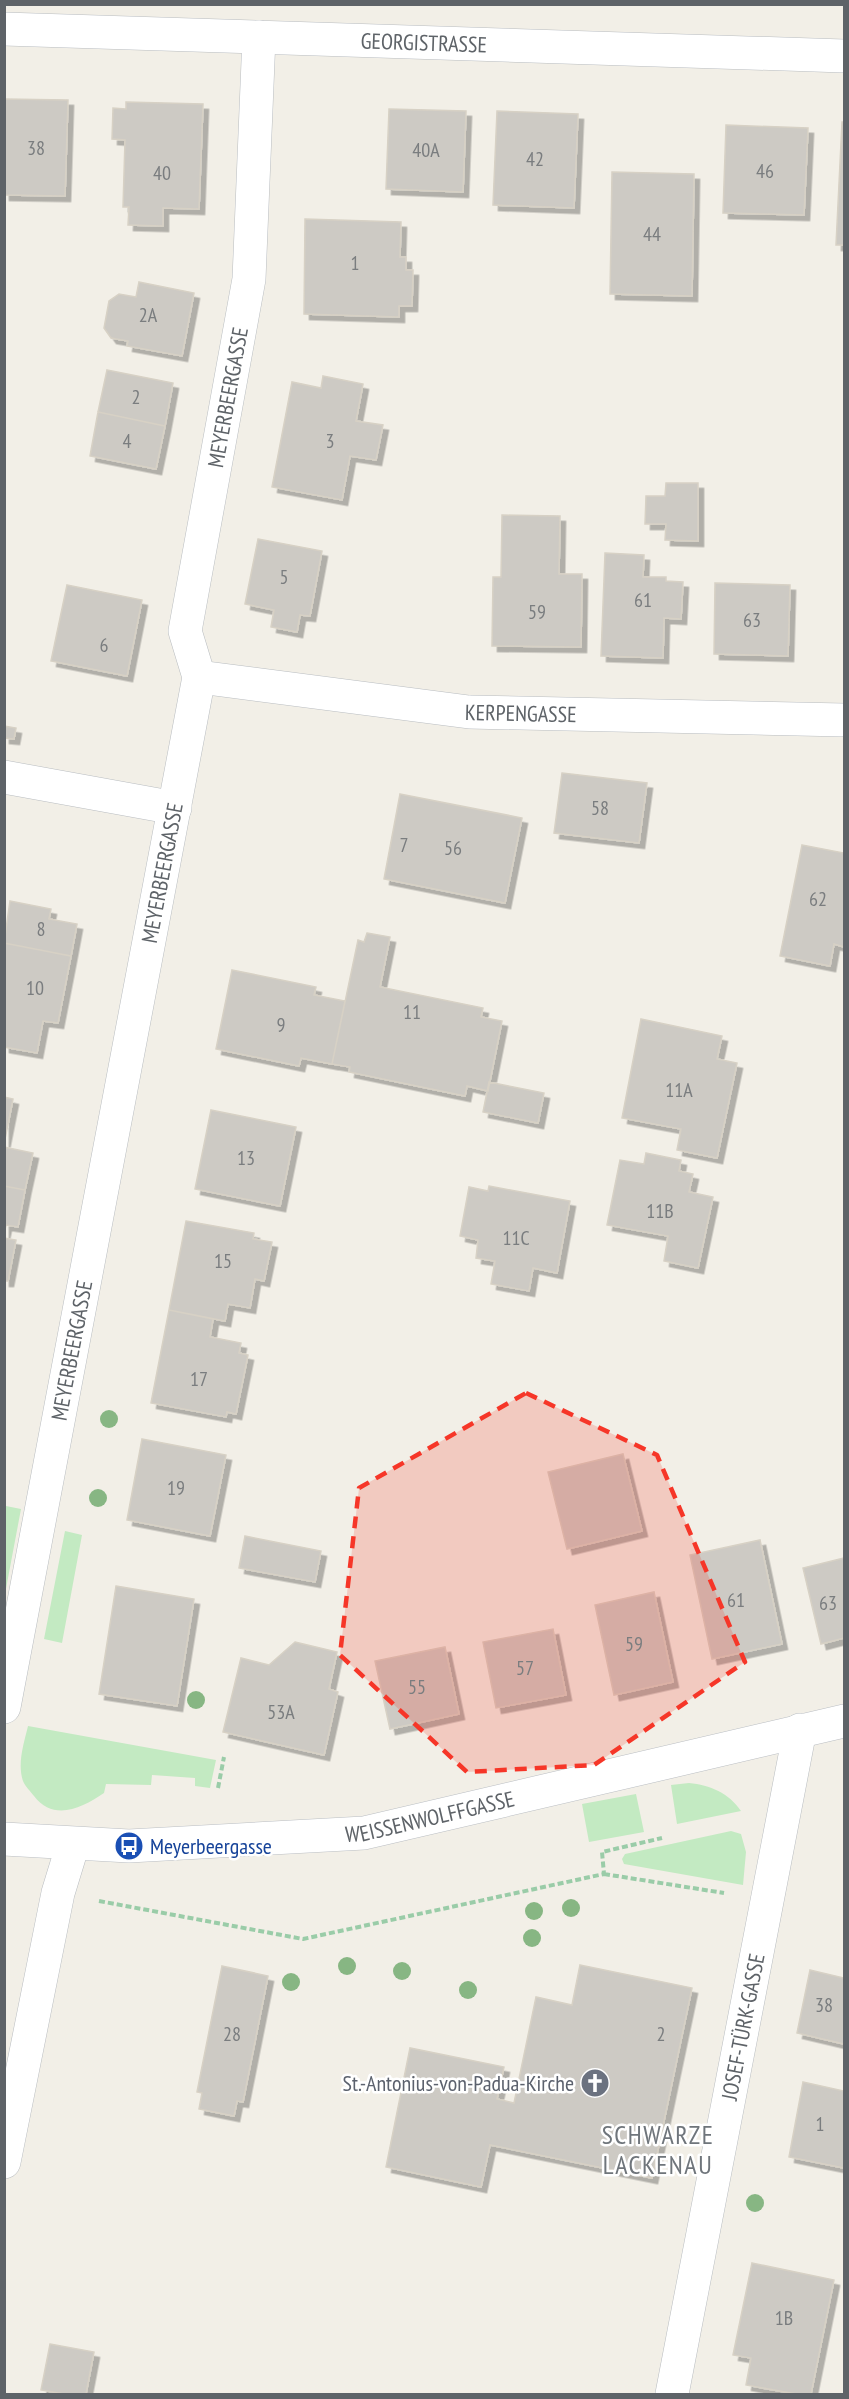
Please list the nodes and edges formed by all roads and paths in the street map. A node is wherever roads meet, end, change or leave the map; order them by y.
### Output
1 (4, 29) edge
2 (259, 37) junction
3 (844, 57) edge
4 (199, 677) junction
5 (844, 720) edge
6 (4, 777) edge
7 (174, 808) junction
8 (4, 1707) edge
9 (844, 1721) edge
10 (800, 1730) junction
11 (224, 1757) dead end
12 (219, 1788) dead end
13 (662, 1838) dead end
14 (4, 1839) edge
15 (73, 1844) junction
16 (604, 1874) junction
17 (58, 1893) junction
18 (726, 1893) dead end
19 (4, 2162) edge
20 (672, 2394) edge

1 - 2 street, GEORGISTRASSE
2 - 3 street, GEORGISTRASSE
2 - 4 street, MEYERBEERGASSE
4 - 5 street, KERPENGASSE
4 - 7 street, MEYERBEERGASSE
6 - 7 street
7 - 8 street, MEYERBEERGASSE
9 - 10 street, WEISSENWOLFFGASSE
10 - 15 street, WEISSENWOLFFGASSE
10 - 20 street, JOSEF-TÜRK-GASSE
11 - 12 path
13 - 16 path
14 - 15 street, WEISSENWOLFFGASSE
15 - 17 street
16 - 17 path
16 - 18 path
17 - 19 street

